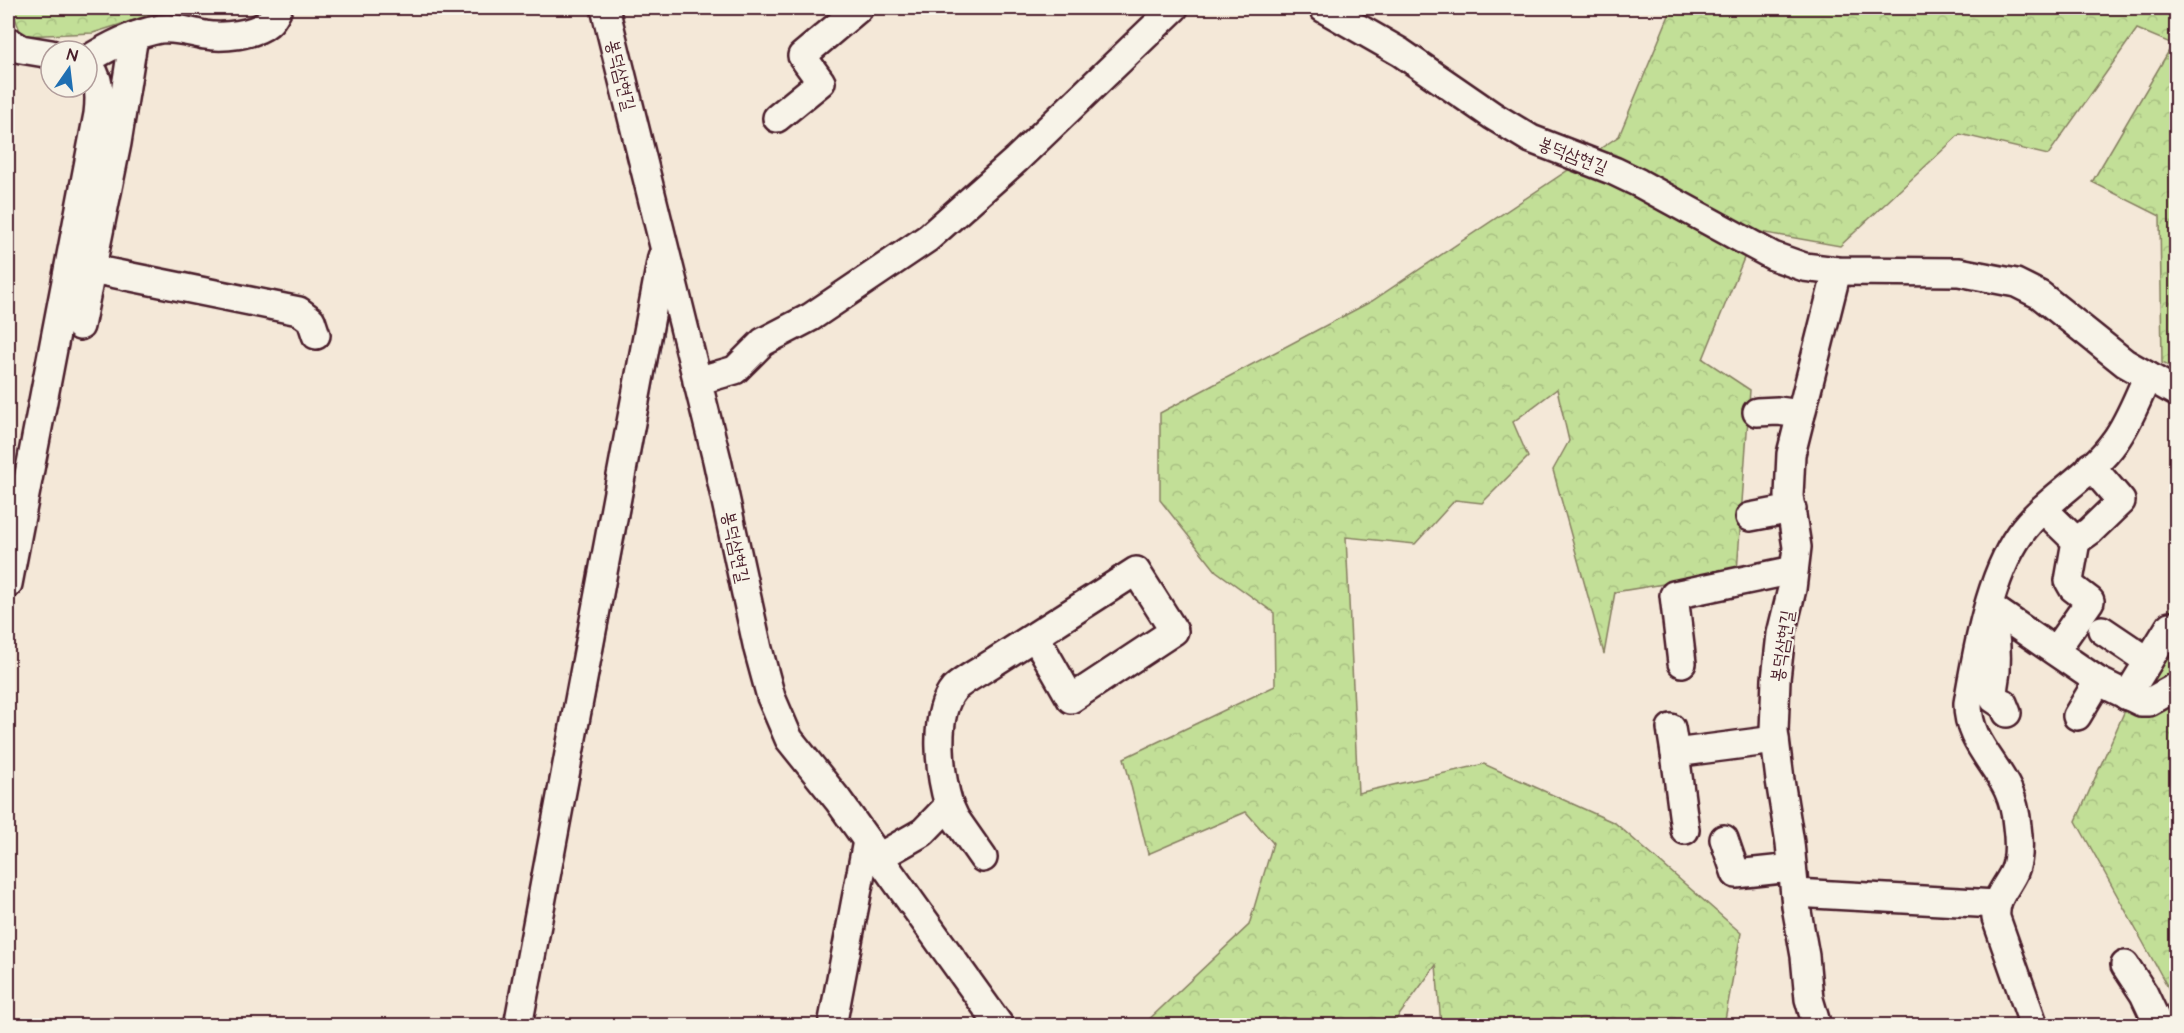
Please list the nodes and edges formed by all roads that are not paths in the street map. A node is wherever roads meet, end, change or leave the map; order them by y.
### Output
1 (278, 8) edge
2 (605, 8) edge
3 (860, 8) edge
4 (1174, 8) edge
5 (1323, 8) edge
6 (134, 36) junction
7 (8, 43) edge
8 (39, 52) edge
9 (99, 53) edge
10 (99, 99) edge
11 (777, 118) dead end
12 (663, 248) junction
13 (92, 268) junction
14 (1837, 271) junction
15 (81, 326) dead end
16 (316, 335) dead end
17 (2148, 376) junction
18 (697, 381) junction
19 (2176, 392) edge
20 (1757, 412) dead end
21 (1801, 414) junction
22 (2091, 466) junction
23 (1792, 509) junction
24 (2043, 509) junction
25 (1750, 517) dead end
26 (2076, 542) junction
27 (1794, 570) junction
28 (8, 584) edge
29 (1989, 606) junction
30 (2170, 626) dead end
31 (2102, 630) dead end
32 (1035, 636) junction
33 (2055, 651) junction
34 (2148, 661) junction
35 (1682, 663) dead end
36 (2098, 681) junction
37 (2176, 687) edge
38 (2127, 696) junction
39 (2007, 713) dead end
40 (2077, 716) dead end
41 (1775, 740) junction
42 (949, 805) junction
43 (1685, 831) dead end
44 (1724, 839) dead end
45 (873, 849) junction
46 (982, 858) dead end
47 (1794, 880) junction
48 (1996, 904) junction
49 (2126, 965) dead end
50 (518, 1026) edge
51 (832, 1026) edge
52 (1000, 1026) edge
53 (1817, 1026) edge
54 (2034, 1026) edge
55 (2158, 1026) edge

1 - 6 street
2 - 12 street, 봉덕삼현길
3 - 11 street
4 - 18 street
5 - 14 street, 봉덕삼현길
6 - 9 street
6 - 13 street
7 - 8 street
10 - 28 street
12 - 18 street, 봉덕삼현길
12 - 50 street
13 - 15 street
13 - 16 street
14 - 17 street, 봉덕삼현길
14 - 21 street, 봉덕삼현길
17 - 19 street, 봉덕삼현길
17 - 22 street
18 - 45 street, 봉덕삼현길
20 - 21 street
21 - 23 street, 봉덕삼현길
22 - 24 street
22 - 26 street
23 - 25 street
23 - 27 street, 봉덕삼현길
24 - 26 street
24 - 29 street
26 - 33 street
27 - 35 street
27 - 41 street, 봉덕삼현길
29 - 33 street
29 - 39 street
29 - 48 street
30 - 34 street
31 - 34 street
32 - 32 street
32 - 42 street
33 - 36 street
34 - 38 street
36 - 38 street
36 - 40 street
37 - 38 street
41 - 43 street
41 - 47 street, 봉덕삼현길
42 - 45 street
42 - 46 street
44 - 47 street
45 - 51 street
45 - 52 street, 봉덕삼현길
47 - 48 street
47 - 53 street, 봉덕삼현길
48 - 54 street
49 - 55 street

